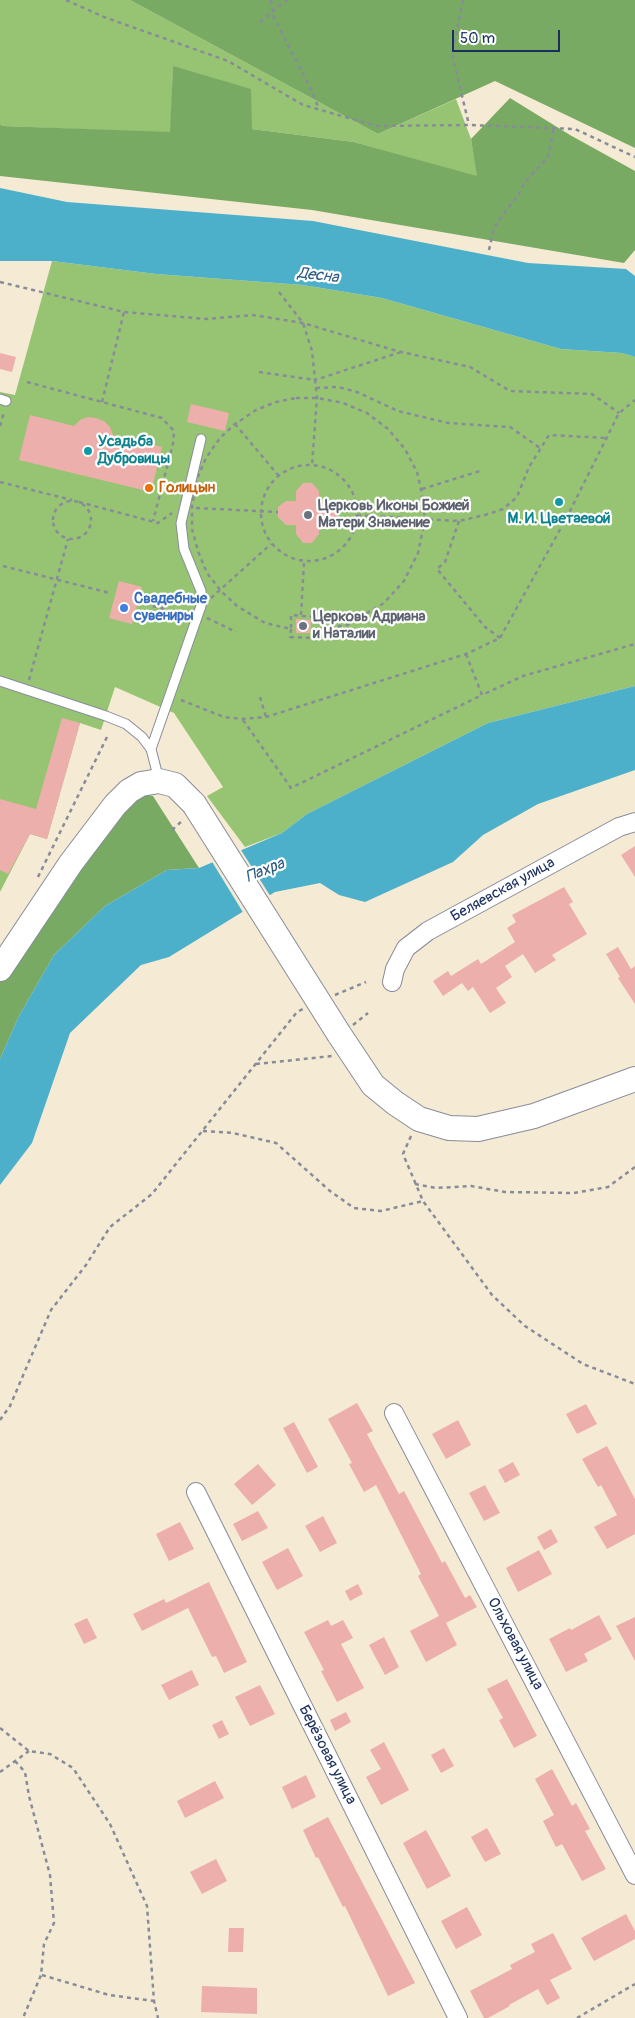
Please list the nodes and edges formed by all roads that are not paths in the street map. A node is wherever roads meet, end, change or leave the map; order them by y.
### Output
1 (201, 439) dead end
2 (0, 681) edge
3 (151, 750) junction
4 (159, 781) junction
5 (635, 822) edge
6 (0, 969) edge
7 (392, 982) dead end
8 (635, 1079) edge
9 (394, 1413) dead end
10 (196, 1492) dead end
11 (635, 1874) edge
12 (458, 2018) edge

1 - 3 lane
2 - 3 lane
3 - 4 lane
4 - 6 main road
4 - 8 main road, bridge
5 - 7 street, Беляевская улица
9 - 11 street, Ольховая улица
10 - 12 street, Берёзовая улица

